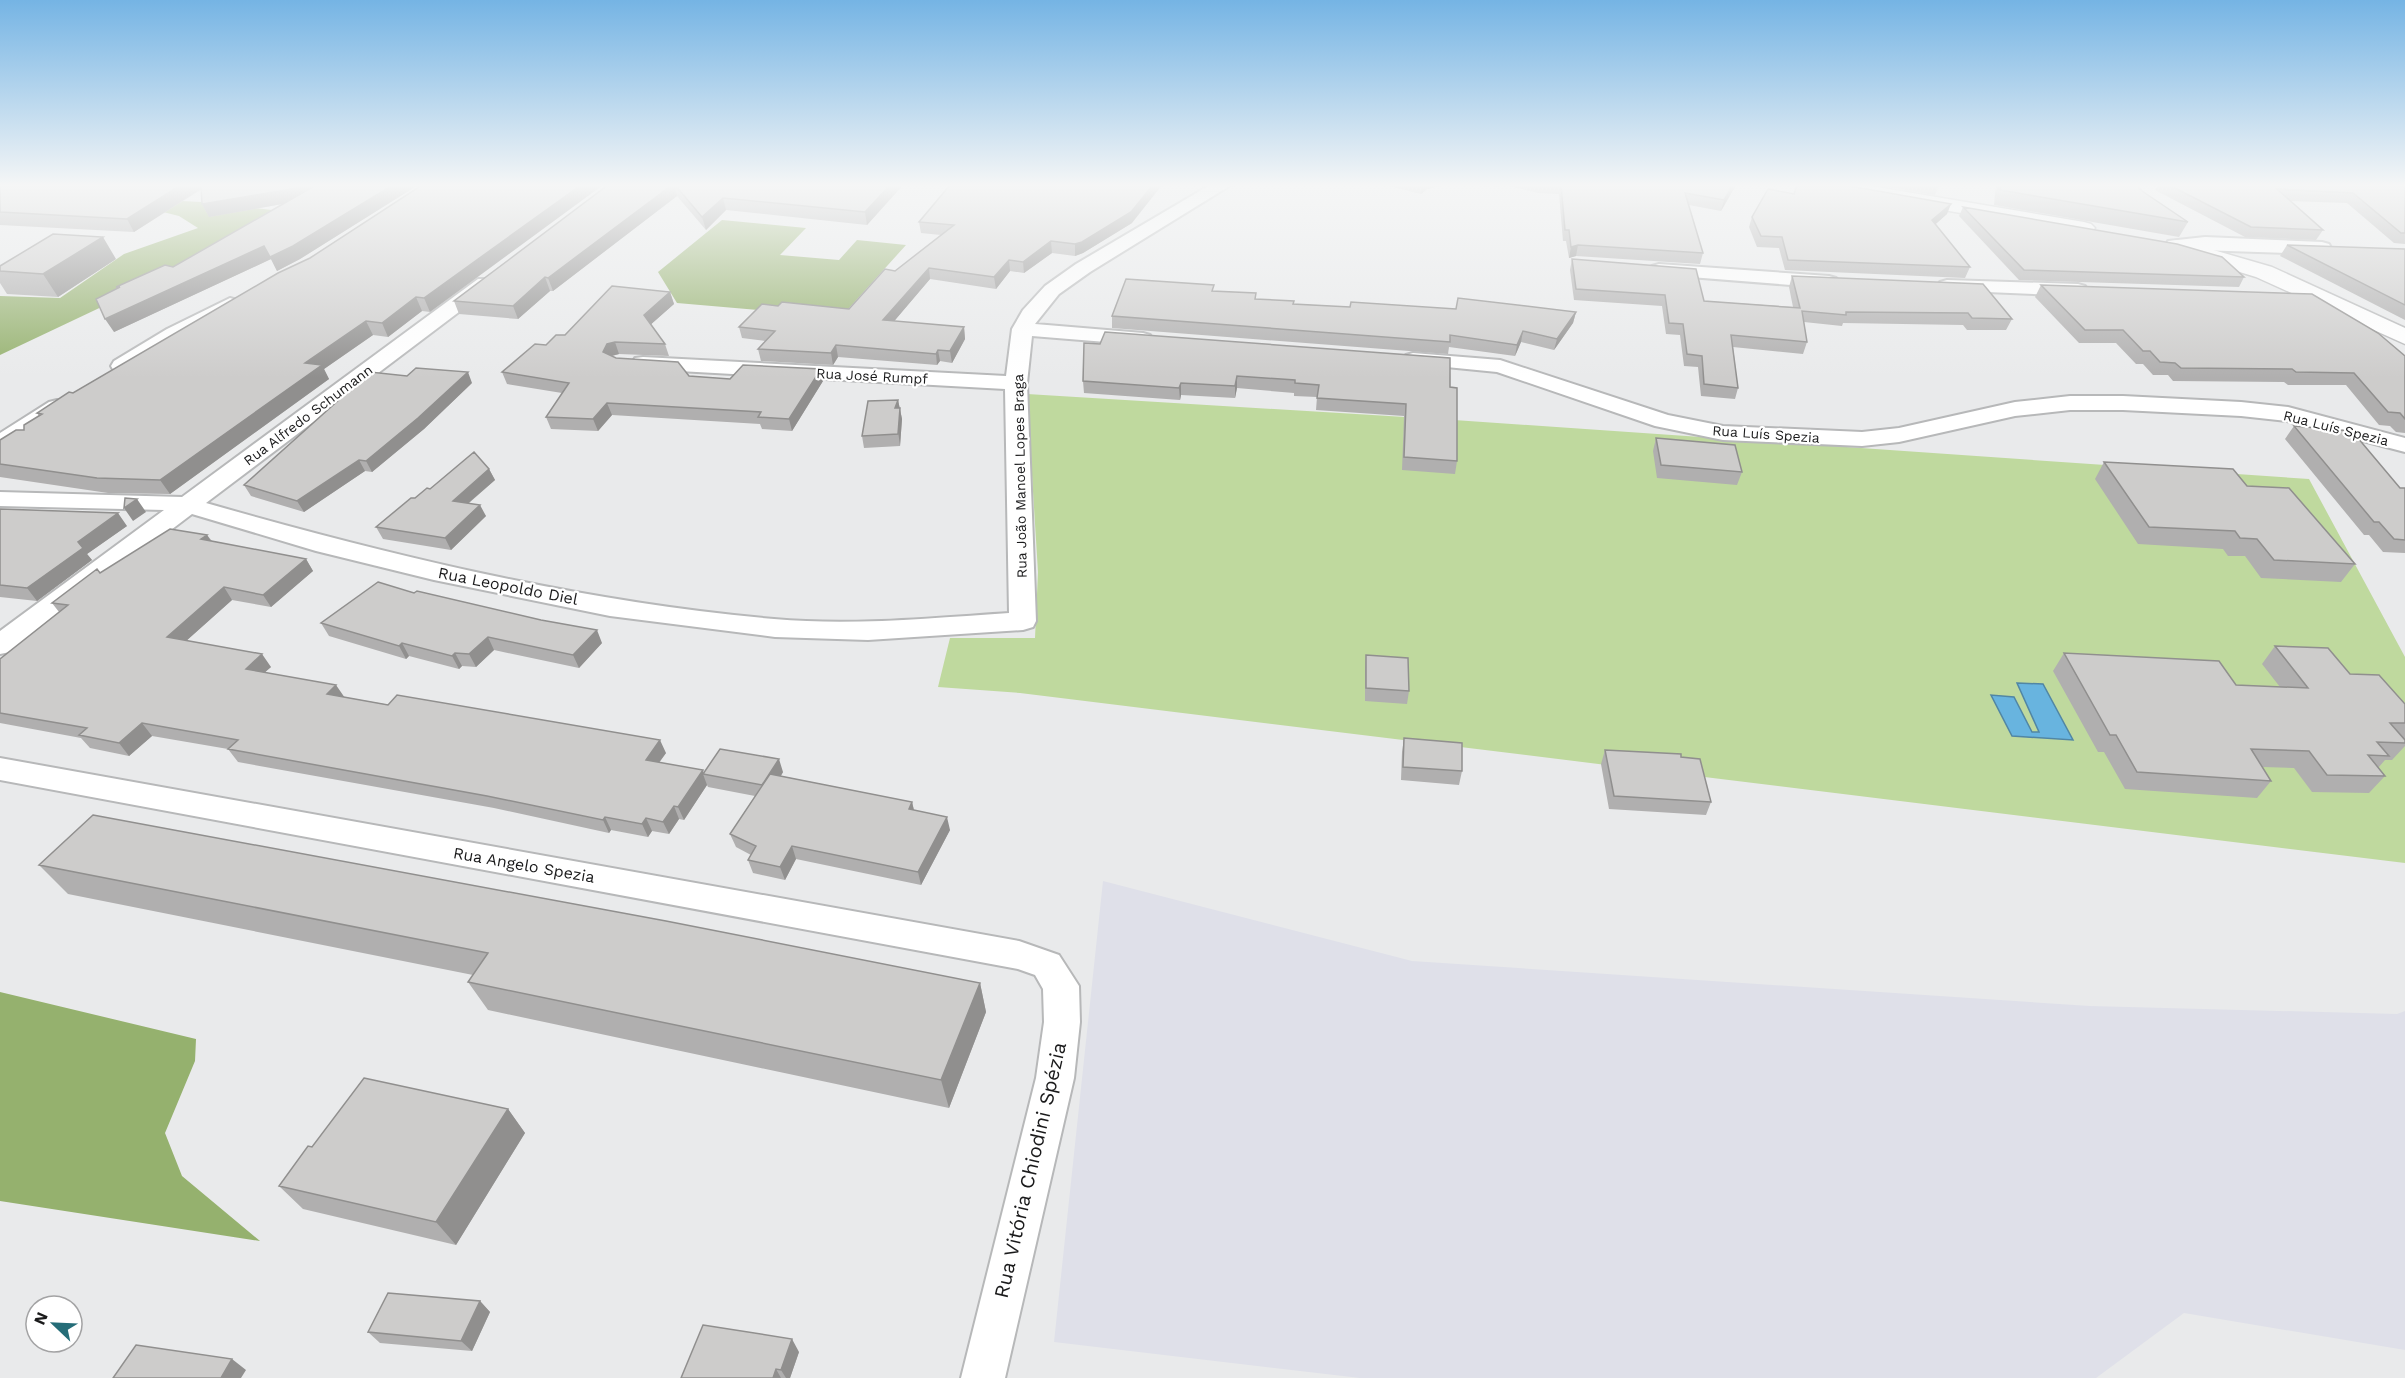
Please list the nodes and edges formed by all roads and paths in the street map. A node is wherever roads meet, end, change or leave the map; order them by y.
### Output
1 (1114, 249) edge
2 (2203, 249) edge
3 (1634, 268) edge
4 (502, 270) edge
5 (1843, 283) edge
6 (1927, 285) edge
7 (2095, 290) edge
8 (2274, 296) edge
9 (243, 298) edge
10 (2322, 298) junction
11 (1022, 329) junction
12 (2405, 337) edge
13 (1163, 340) edge
14 (1397, 358) edge
15 (620, 362) edge
16 (106, 376) edge
17 (1016, 383) junction
18 (77, 394) edge
19 (0, 443) edge
20 (2405, 445) edge
21 (0, 499) edge
22 (187, 505) junction
23 (1023, 621) joint
24 (0, 645) edge
25 (0, 769) edge
26 (1047, 965) joint
27 (983, 1378) edge

1 - 11 street, Rua João Manoel Lopes Braga
2 - 10 main road
3 - 5 street
4 - 22 street, Rua Alfredo Schumann
6 - 7 street
8 - 10 street
9 - 16 street
10 - 12 main road
11 - 13 street
11 - 17 street, Rua João Manoel Lopes Braga
14 - 20 street, Rua Luís Spezia
15 - 17 street, Rua José Rumpf
17 - 23 street, Rua João Manoel Lopes Braga
18 - 19 street
21 - 22 street, Rua Leopoldo Diel
22 - 23 street, Rua Leopoldo Diel
22 - 24 street, Rua Alfredo Schumann
25 - 26 street, Rua Angelo Spezia
26 - 27 street, Rua Vitória Chiodini Spézia

